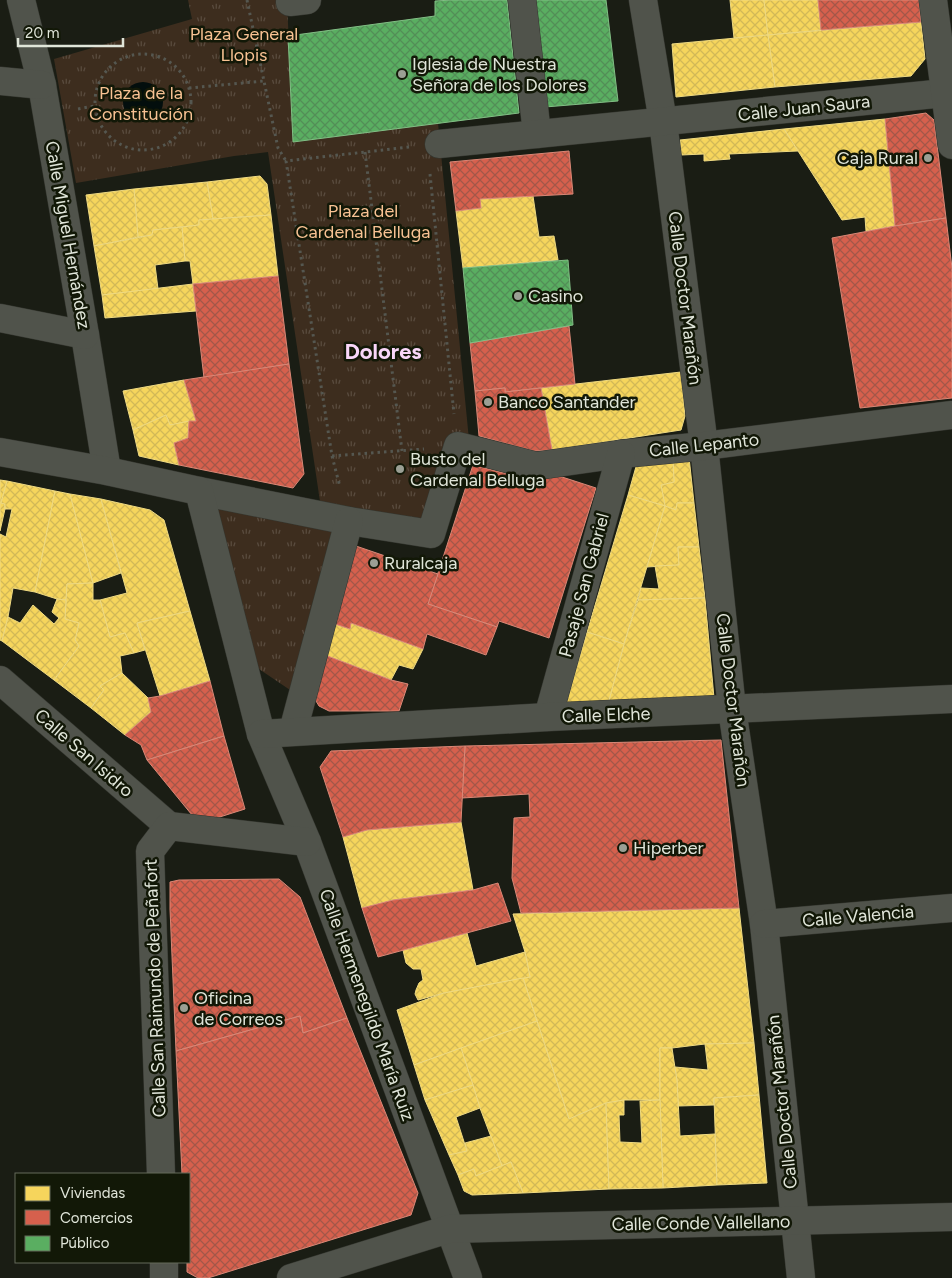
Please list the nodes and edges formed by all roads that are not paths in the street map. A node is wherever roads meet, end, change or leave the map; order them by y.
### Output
1 (21, 0) edge
2 (522, 0) edge
3 (643, 0) edge
4 (933, 0) edge
5 (0, 81) edge
6 (42, 85) junction
7 (945, 93) junction
8 (663, 122) junction
9 (537, 134) junction
10 (433, 144) road end
11 (952, 145) edge
12 (0, 318) edge
13 (85, 335) junction
14 (952, 415) edge
15 (704, 446) junction
16 (0, 452) edge
17 (621, 454) junction
18 (107, 471) junction
19 (199, 491) junction
20 (349, 521) junction
21 (0, 680) edge
22 (952, 699) edge
23 (732, 709) junction
24 (548, 717) junction
25 (293, 731) junction
26 (261, 734) junction
27 (169, 826) junction
28 (307, 842) junction
29 (952, 908) edge
30 (764, 924) junction
31 (161, 1173) edge
32 (952, 1217) edge
33 (794, 1221) junction
34 (449, 1229) junction
35 (164, 1263) edge
36 (164, 1278) edge
37 (291, 1278) edge
38 (468, 1278) edge
39 (800, 1278) edge

1 - 6 street, Calle Miguel Hernández
2 - 9 street
3 - 8 street, Calle Doctor Marañón
4 - 7 street
5 - 6 street
6 - 13 street, Calle Miguel Hernández
7 - 8 street, Calle Juan Saura
7 - 11 street
8 - 9 street, Calle Juan Saura
8 - 15 street, Calle Doctor Marañón
9 - 10 street, Calle Juan Saura
12 - 13 street
13 - 18 street, Calle Miguel Hernández
14 - 15 street, Calle Lepanto
15 - 17 street, Calle Lepanto
15 - 23 street, Calle Doctor Marañón
16 - 18 street
17 - 20 street, Calle Lepanto
17 - 24 street, Pasaje San Gabriel
18 - 19 street
19 - 20 street
19 - 26 street, Calle Hermenegildo María Ruiz
20 - 25 street
21 - 27 street, Calle San Isidro
22 - 23 street, Calle Elche
23 - 24 street, Calle Elche
23 - 30 street, Calle Doctor Marañón
24 - 25 street, Calle Elche
25 - 26 street, Calle Elche
26 - 28 street, Calle Hermenegildo María Ruiz
27 - 28 street
27 - 31 street, Calle San Raimundo de Peñafort
28 - 34 street, Calle Hermenegildo María Ruiz
29 - 30 street, Calle Valencia
30 - 33 street, Calle Doctor Marañón
32 - 33 street, Calle Conde Vallellano
33 - 34 street, Calle Conde Vallellano
33 - 39 street, Calle Doctor Marañón
34 - 37 street, Calle Conde Vallellano
34 - 38 street, Calle Hermenegildo María Ruiz
35 - 36 street

